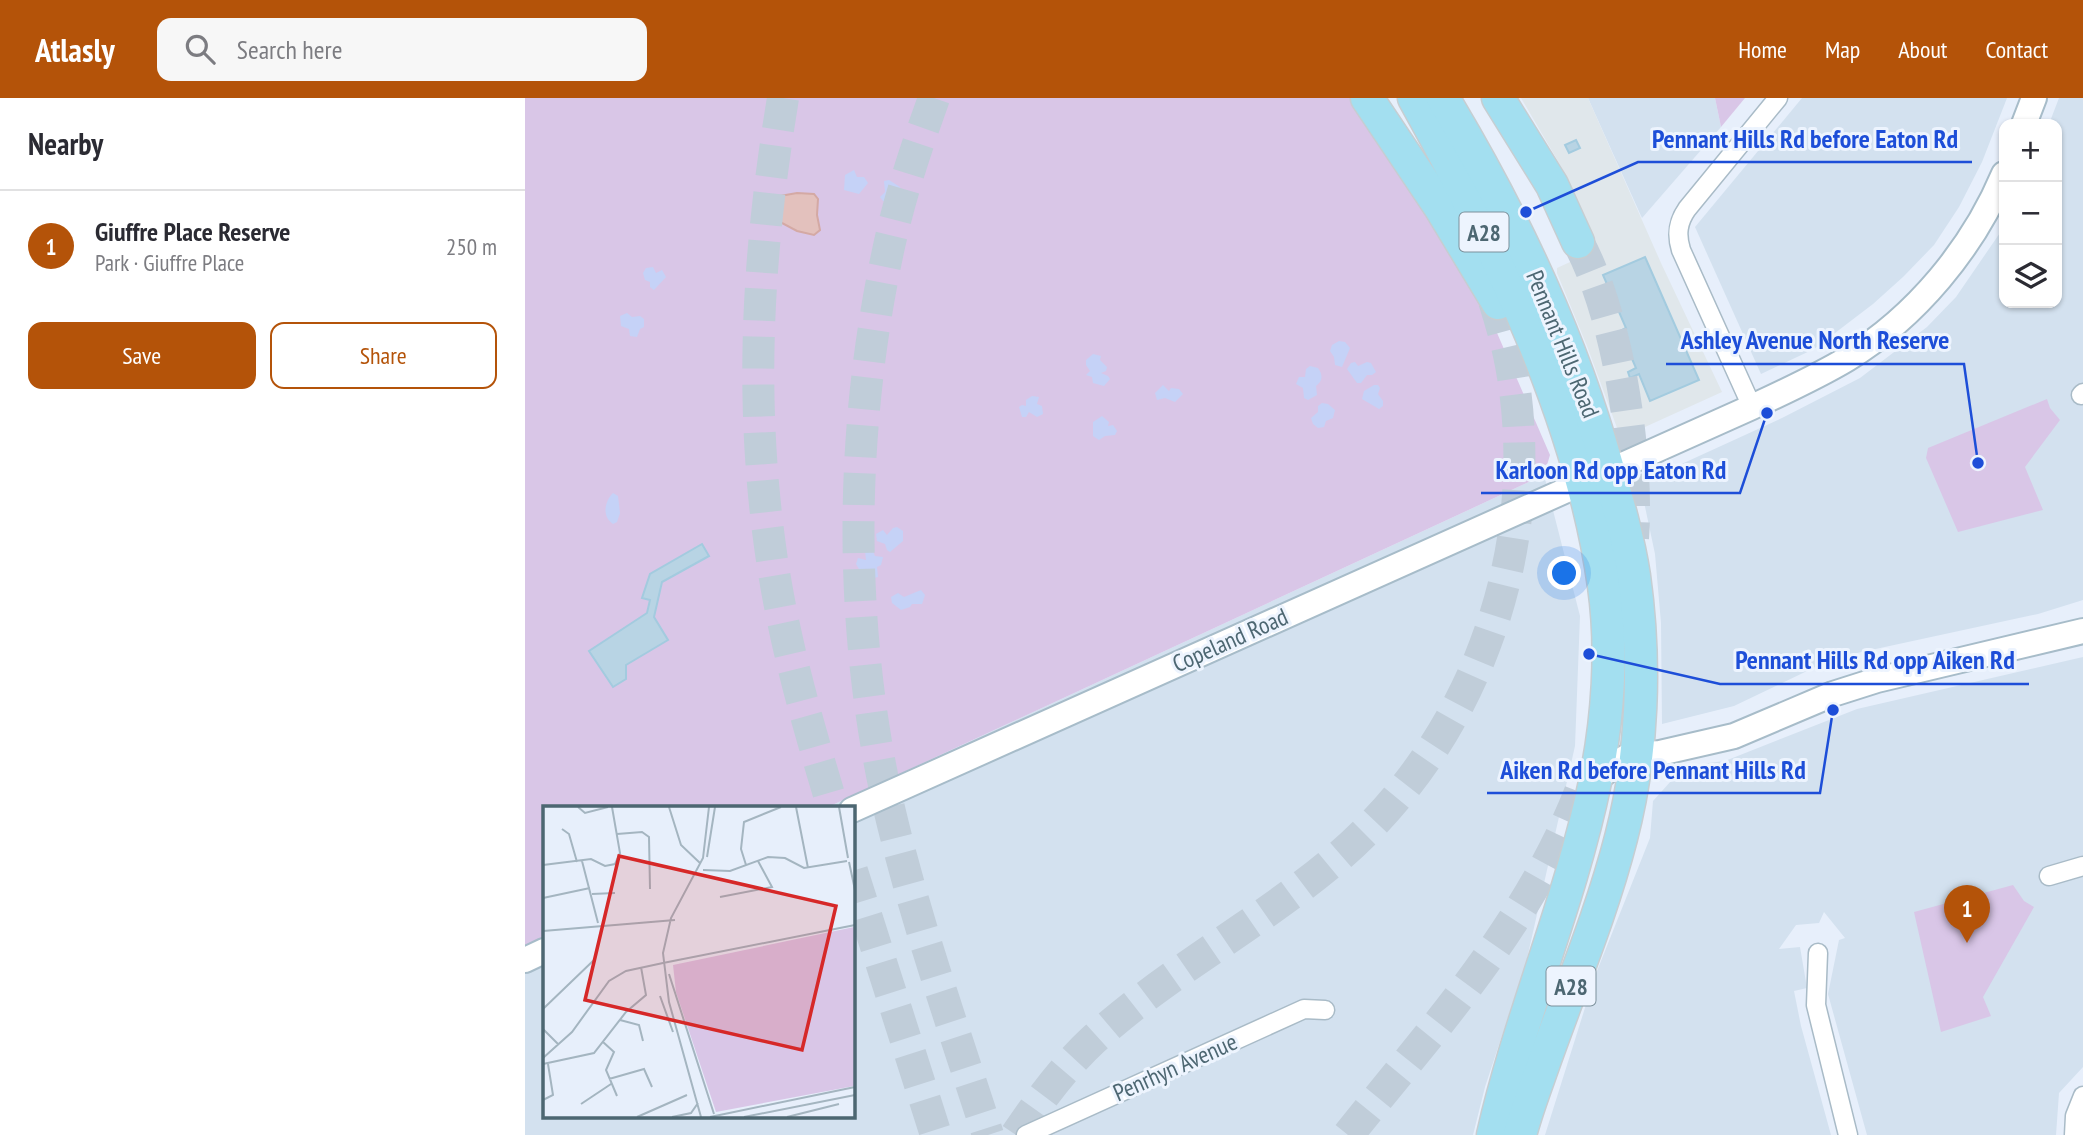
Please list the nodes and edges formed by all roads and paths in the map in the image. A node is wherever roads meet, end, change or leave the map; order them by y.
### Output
1 (1367, 98) edge
2 (1414, 98) edge
3 (1443, 98) edge
4 (1498, 98) edge
5 (1778, 98) edge
6 (2034, 98) edge
7 (2026, 119) edge
8 (2000, 182) edge
9 (1578, 242) tunnel mouth
10 (1752, 407) junction
11 (1565, 424) junction
12 (1595, 476) junction
13 (2083, 631) edge
14 (1637, 754) junction
15 (1595, 781) junction
16 (854, 809) edge
17 (2083, 866) edge
18 (2049, 876) dead end
19 (543, 951) edge
20 (1818, 953) dead end
21 (525, 960) edge
22 (1325, 1010) dead end
23 (2083, 1096) edge
24 (1026, 1135) edge
25 (1493, 1135) edge
26 (1520, 1135) edge
27 (1848, 1135) edge
28 (2074, 1135) edge

1 - 11 highway
2 - 11 highway, Pennant Hills Road / A28
3 - 12 highway, Pennant Hills Road / A28
4 - 9 highway
5 - 10 street
6 - 7 main road
8 - 10 main road, Copeland Road
10 - 12 main road, Copeland Road
11 - 12 highway, Pennant Hills Road / A28
12 - 14 highway, Pennant Hills Road / A28
12 - 15 highway, Pennant Hills Road / A28
12 - 16 main road, Copeland Road
13 - 14 main road
14 - 15 main road
14 - 26 highway, Pennant Hills Road / A28
15 - 25 highway, Pennant Hills Road / A28
17 - 18 street
19 - 21 main road
20 - 27 street
22 - 24 street, Penrhyn Avenue
23 - 28 street

